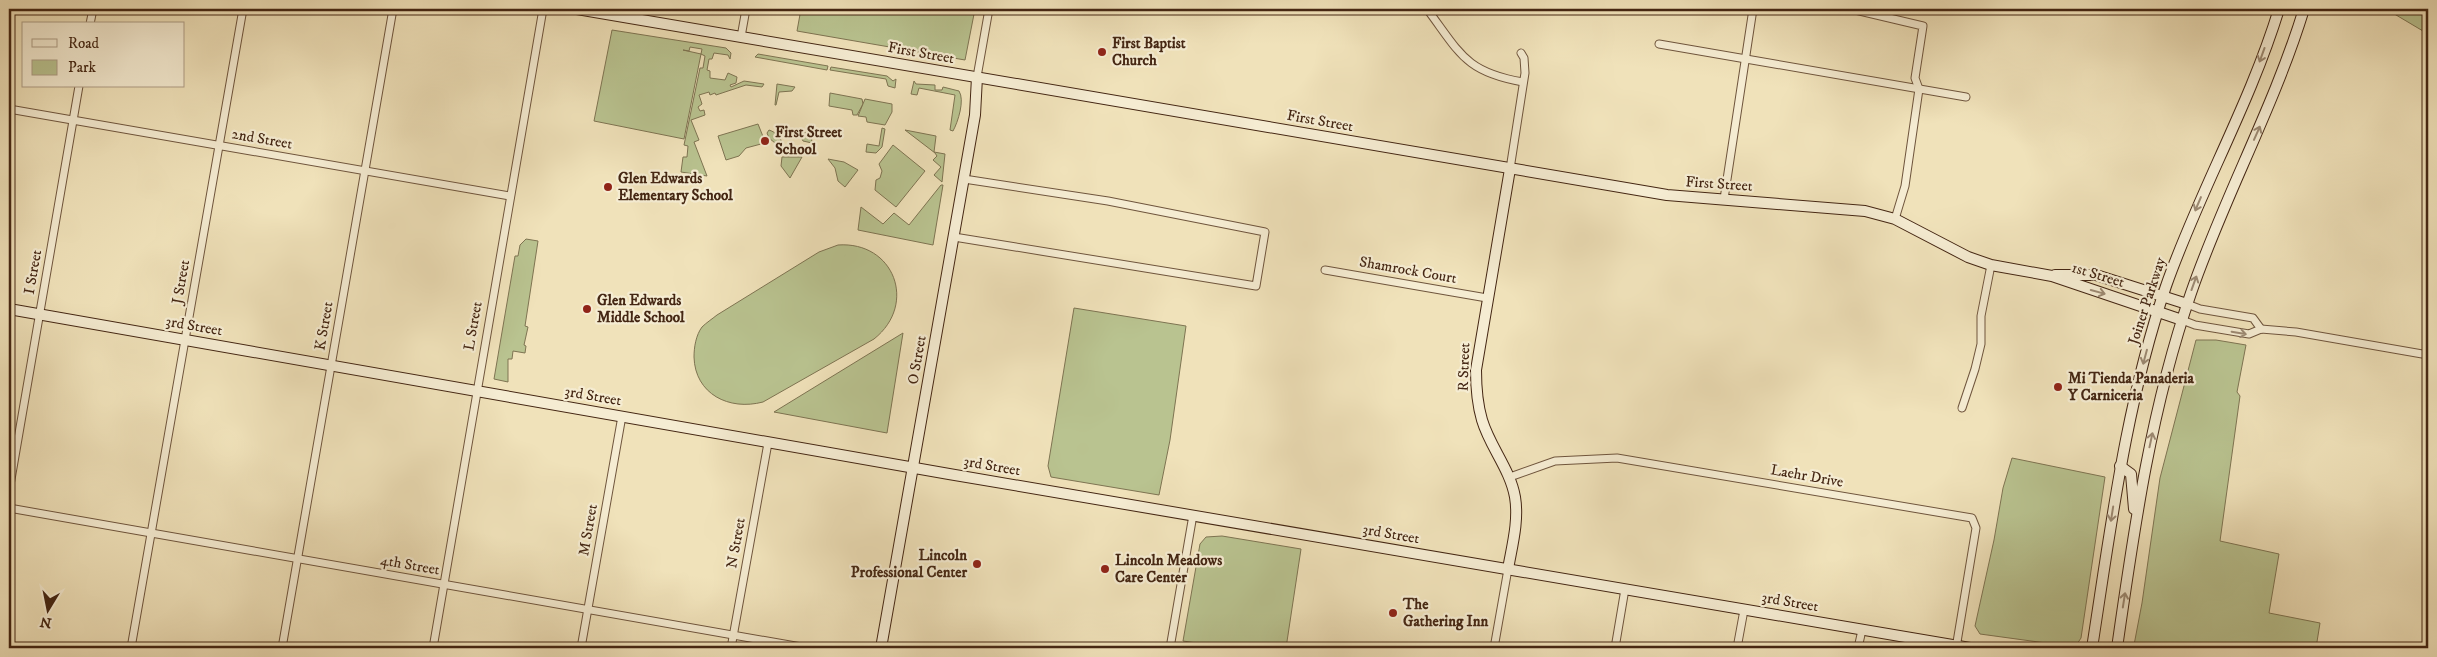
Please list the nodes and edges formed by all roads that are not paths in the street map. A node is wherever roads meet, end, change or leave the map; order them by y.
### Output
1 (93, 9) edge
2 (243, 9) edge
3 (393, 9) edge
4 (543, 9) edge
5 (576, 9) edge
6 (746, 9) edge
7 (989, 9) edge
8 (1427, 9) edge
9 (1753, 9) edge
10 (1851, 9) edge
11 (2279, 9) edge
12 (2304, 9) edge
13 (90, 22) edge
14 (741, 37) junction
15 (1659, 44) dead end
16 (1521, 53) dead end
17 (1747, 58) junction
18 (977, 77) junction
19 (1523, 82) junction
20 (79, 88) edge
21 (1919, 89) junction
22 (1966, 97) dead end
23 (9, 109) edge
24 (73, 120) junction
25 (219, 146) junction
26 (1510, 169) junction
27 (365, 171) junction
28 (964, 179) junction
29 (510, 196) junction
30 (1724, 199) junction
31 (1894, 219) junction
32 (954, 236) junction
33 (1991, 266) junction
34 (1325, 270) dead end
35 (2052, 276) junction
36 (2163, 296) junction
37 (1487, 298) junction
38 (2187, 304) junction
39 (9, 309) edge
40 (2158, 311) junction
41 (40, 314) junction
42 (2182, 320) junction
43 (2260, 329) junction
44 (185, 340) junction
45 (2428, 355) edge
46 (331, 366) junction
47 (476, 391) junction
48 (1962, 408) dead end
49 (622, 416) junction
50 (768, 442) junction
51 (2120, 466) junction
52 (913, 468) junction
53 (1510, 477) junction
54 (9, 491) edge
55 (9, 508) edge
56 (1193, 516) junction
57 (151, 533) junction
58 (2134, 533) junction
59 (297, 559) junction
60 (1508, 570) junction
61 (442, 584) junction
62 (1625, 589) junction
63 (588, 610) junction
64 (1744, 610) junction
65 (1862, 630) junction
66 (734, 636) junction
67 (1956, 647) edge
68 (131, 648) edge
69 (282, 648) edge
70 (433, 648) edge
71 (581, 648) edge
72 (731, 648) edge
73 (807, 648) edge
74 (881, 648) edge
75 (1170, 648) edge
76 (1494, 648) edge
77 (1615, 648) edge
78 (1737, 648) edge
79 (1858, 648) edge
80 (1970, 648) edge
81 (2092, 648) edge
82 (2117, 648) edge

1 - 13 street
2 - 25 street, J Street
3 - 27 street, K Street
4 - 29 street, L Street
5 - 14 street, First Street
6 - 14 street
7 - 18 street
8 - 19 street
9 - 17 street
10 - 21 street
11 -> 36 street, Joiner Parkway
38 -> 12 street
14 - 18 street, First Street
15 - 17 street
16 - 19 street, R Street
17 - 21 street
17 - 30 street
18 - 26 street, First Street
18 - 28 street, O Street
19 - 26 street, R Street
20 - 24 street, I Street
21 - 22 street
21 - 31 street
23 - 24 street, 2nd Street
24 - 25 street, 2nd Street
24 - 41 street, I Street
25 - 27 street, 2nd Street
25 - 44 street, J Street
26 - 30 street, First Street
26 - 37 street, R Street
27 - 29 street, 2nd Street
27 - 46 street, K Street
28 - 32 street, O Street
28 - 32 street
29 - 47 street, L Street
30 - 31 street, First Street
31 - 33 street, First Street
32 - 52 street, O Street
33 - 35 street, First Street
33 - 48 street
34 - 37 street, Shamrock Court
35 - 36 street, 1st Street
35 -> 40 street, 1st Street
36 - 38 street, 1st Street
36 - 40 street, Joiner Parkway
37 - 53 street, R Street
38 - 42 street
38 - 43 street, 1st Street
39 - 41 street, 3rd Street
40 - 42 street, 1st Street
40 -> 51 street, Joiner Parkway
41 - 44 street, 3rd Street
41 - 54 street, I Street
42 -> 43 street, 1st Street
58 -> 42 street
43 - 45 street, 1st Street
44 - 46 street, 3rd Street
44 - 57 street, J Street
46 - 47 street, 3rd Street
46 - 59 street, K Street
47 - 49 street, 3rd Street
47 - 61 street, L Street
49 - 50 street, 3rd Street
49 - 63 street, M Street
50 - 52 street, 3rd Street
50 - 66 street, N Street
51 - 58 street
51 -> 81 street, Joiner Parkway
52 - 56 street, 3rd Street
52 - 74 street, O Street
53 - 60 street, R Street
53 - 67 street, Laehr Drive
55 - 57 street, 4th Street
56 - 60 street, 3rd Street
56 - 75 street
57 - 59 street, 4th Street
57 - 68 street, J Street
82 -> 58 street
59 - 61 street, 4th Street
59 - 69 street, K Street
60 - 62 street, 3rd Street
60 - 76 street, R Street
61 - 63 street, 4th Street
61 - 70 street, L Street
62 - 64 street, 3rd Street
62 - 77 street
63 - 66 street, 4th Street
63 - 71 street, M Street
64 - 65 street, 3rd Street
64 - 78 street
65 - 67 street, 3rd Street
65 - 79 street
66 - 72 street, N Street
66 - 73 street, 4th Street
67 - 80 street, 3rd Street

